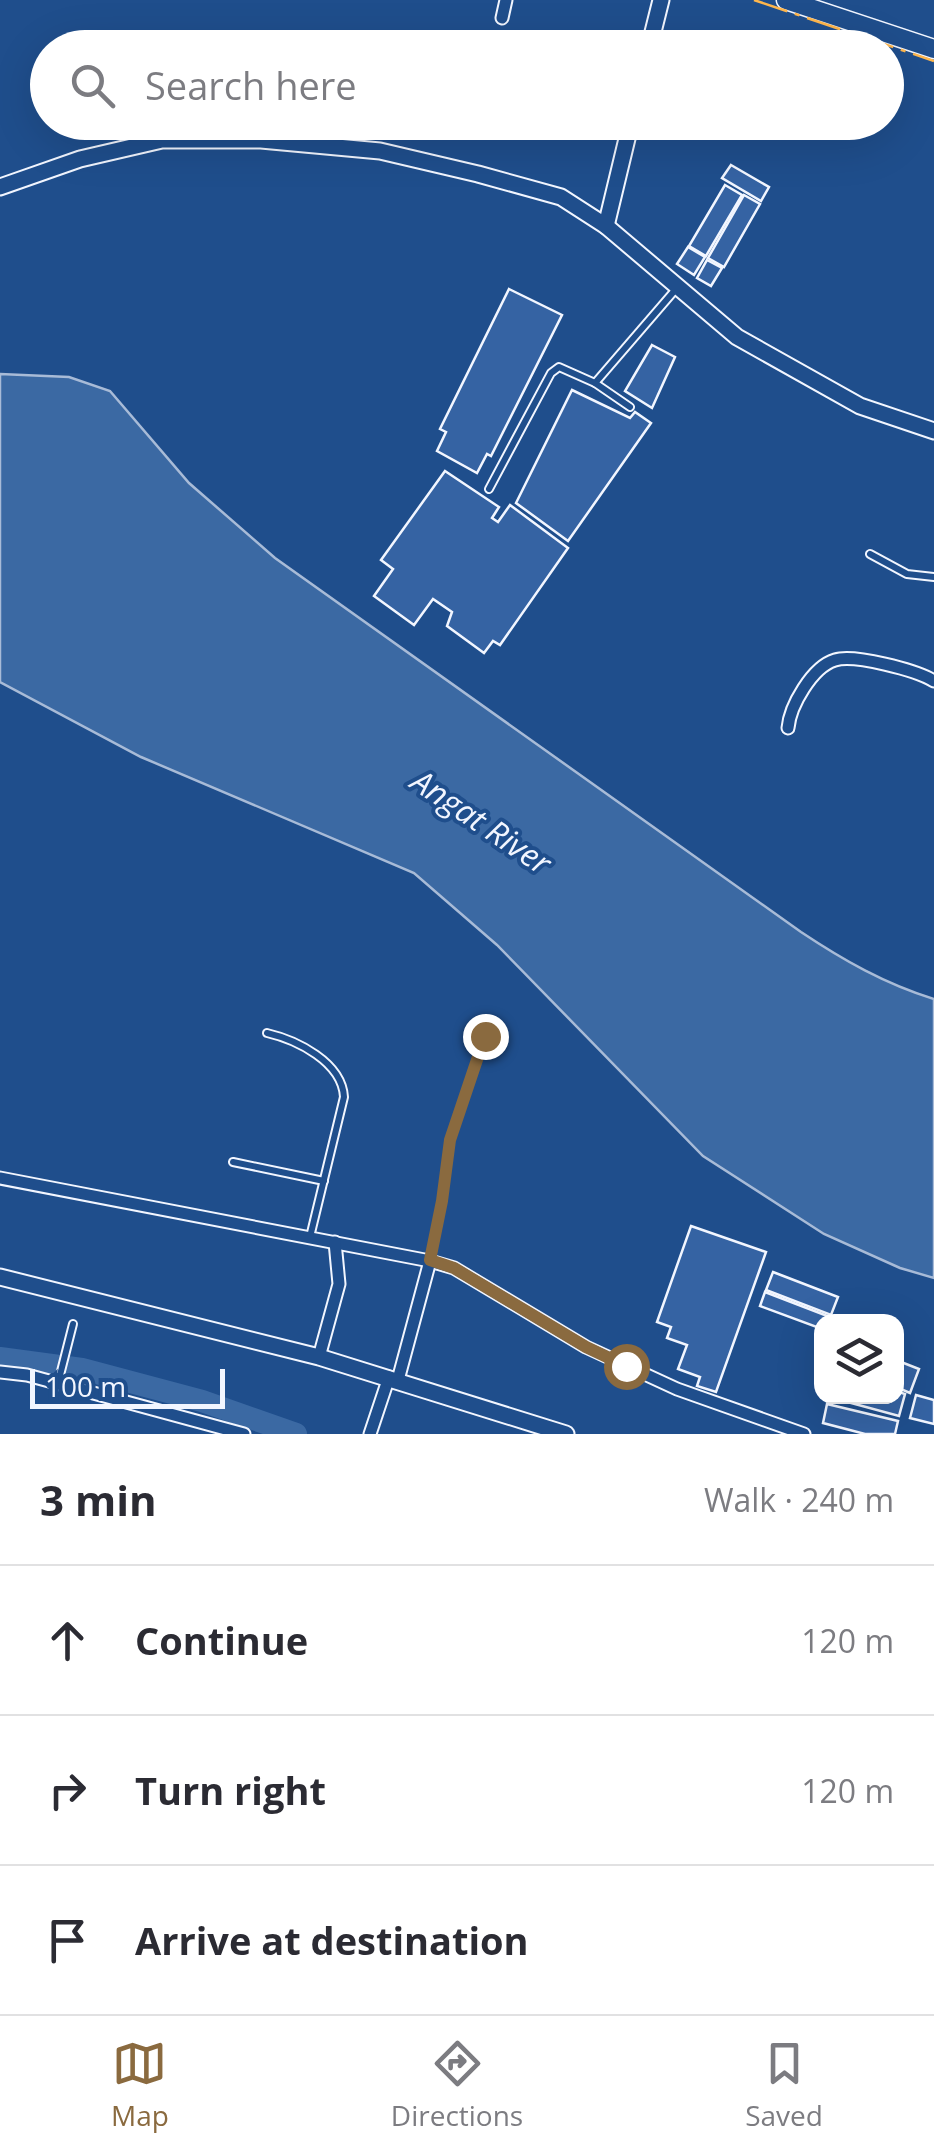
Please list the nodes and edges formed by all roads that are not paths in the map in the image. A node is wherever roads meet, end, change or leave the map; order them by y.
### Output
1 (506, 0) edge
2 (661, 0) edge
3 (786, 0) edge
4 (817, 5) edge
5 (502, 18) dead end
6 (654, 30) edge
7 (883, 30) edge
8 (904, 38) edge
9 (934, 49) edge
10 (627, 140) edge
11 (0, 186) edge
12 (606, 226) junction
13 (678, 288) junction
14 (596, 383) junction
15 (630, 407) dead end
16 (934, 431) edge
17 (489, 489) dead end
18 (870, 554) dead end
19 (934, 577) edge
20 (934, 664) edge
21 (929, 678) edge
22 (788, 728) dead end
23 (267, 1033) dead end
24 (485, 1036) dead end
25 (233, 1162) dead end
26 (0, 1178) edge
27 (324, 1181) junction
28 (310, 1238) junction
29 (335, 1242) junction
30 (430, 1260) junction
31 (0, 1277) edge
32 (73, 1324) dead end
33 (319, 1357) junction
34 (0, 1372) edge
35 (60, 1377) junction
36 (394, 1378) junction
37 (244, 1434) edge
38 (370, 1434) edge
39 (566, 1434) edge
40 (804, 1434) edge

1 - 5 street
2 - 6 street
3 - 4 main road
4 - 7 main road
8 - 9 main road
10 - 12 street
11 - 12 street
12 - 13 street
13 - 14 lane
13 - 16 street
14 - 15 lane
14 - 17 lane
18 - 19 lane
20 - 21 street
21 - 22 street
23 - 27 lane
24 - 30 lane
25 - 27 lane
26 - 28 street
27 - 28 lane
28 - 29 street
29 - 30 street
29 - 33 street
30 - 36 street
30 - 40 street
31 - 33 street
32 - 35 lane
33 - 36 street
34 - 35 street
35 - 37 street
36 - 38 street
36 - 39 street

